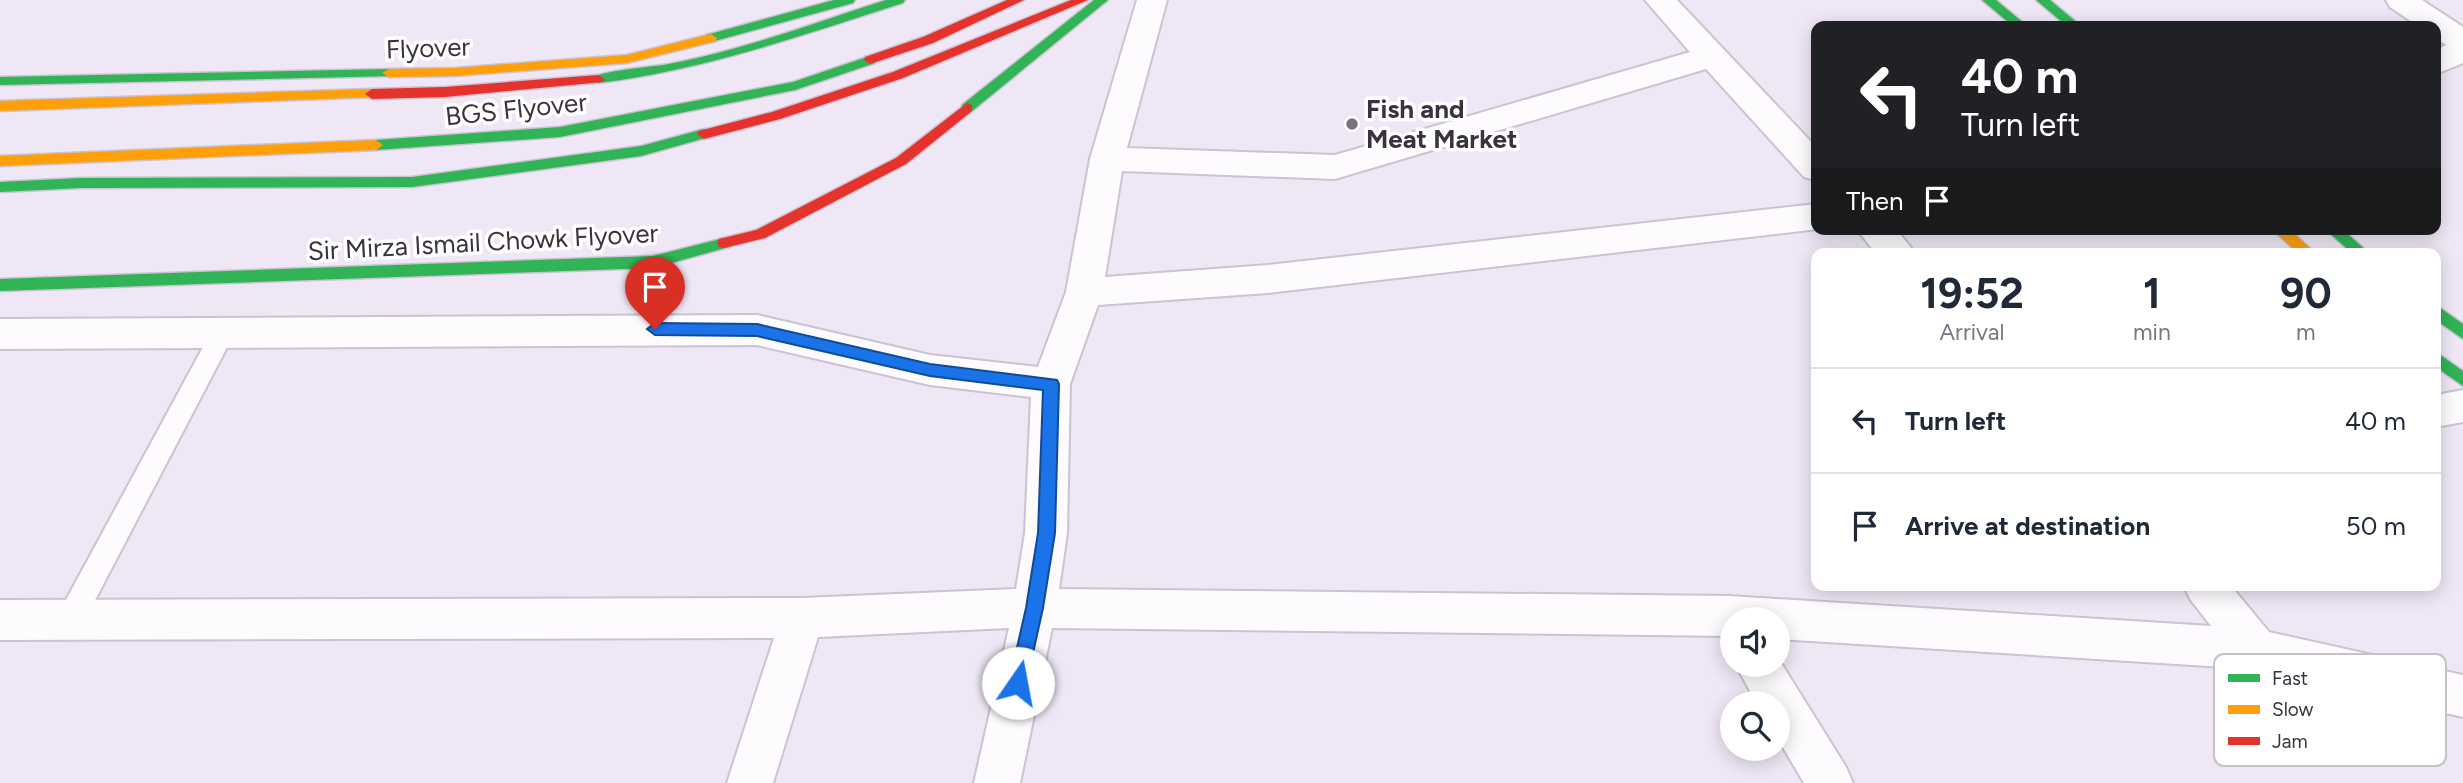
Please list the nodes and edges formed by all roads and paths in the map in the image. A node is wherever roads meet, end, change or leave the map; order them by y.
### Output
1 (849, 0) edge
2 (899, 0) edge
3 (1018, 0) edge
4 (1082, 0) edge
5 (1102, 0) edge
6 (1152, 0) edge
7 (1660, 0) edge
8 (1988, 0) edge
9 (2042, 0) edge
10 (2401, 0) edge
11 (2015, 21) edge
12 (2069, 21) edge
13 (2432, 21) edge
14 (2441, 27) edge
15 (2463, 42) edge
16 (2463, 50) edge
17 (1712, 55) junction
18 (2441, 61) edge
19 (0, 81) edge
20 (0, 106) edge
21 (1107, 159) junction
22 (0, 162) edge
23 (1811, 163) edge
24 (0, 187) edge
25 (1811, 218) edge
26 (1880, 235) edge
27 (2286, 235) edge
28 (2339, 235) edge
29 (1892, 248) edge
30 (2302, 248) edge
31 (2356, 248) edge
32 (0, 285) edge
33 (1084, 292) junction
34 (2441, 315) edge
35 (223, 332) junction
36 (2463, 333) edge
37 (0, 334) edge
38 (2441, 362) edge
39 (2463, 380) edge
40 (1051, 384) junction
41 (2463, 406) edge
42 (2441, 410) edge
43 (2209, 591) edge
44 (1035, 608) junction
45 (802, 618) junction
46 (1720, 619) edge
47 (0, 620) edge
48 (70, 620) junction
49 (1790, 622) edge
50 (2256, 649) junction
51 (2278, 654) edge
52 (1765, 677) edge
53 (750, 783) edge
54 (997, 783) edge
55 (1830, 783) edge

1 - 19 main road, Flyover
2 - 20 main road
3 - 22 main road, BGS Flyover
4 - 24 main road
5 - 32 main road, Sir Mirza Ismail Chowk Flyover
6 - 21 street
7 - 17 street
8 - 11 main road
9 - 12 main road
10 - 13 street
14 - 15 street
16 - 18 street
17 - 21 street
17 - 23 street
21 - 33 street
25 - 33 street
26 - 29 street
27 - 30 main road
28 - 31 main road
33 - 40 street
34 - 36 main road
35 - 37 street
35 - 40 street
35 - 48 lane
38 - 39 main road
40 - 44 street
41 - 42 street
43 - 50 street
44 - 45 street
44 - 46 street
44 - 54 street
45 - 48 street
45 - 53 street
47 - 48 street
49 - 50 street
50 - 51 street
52 - 55 street

